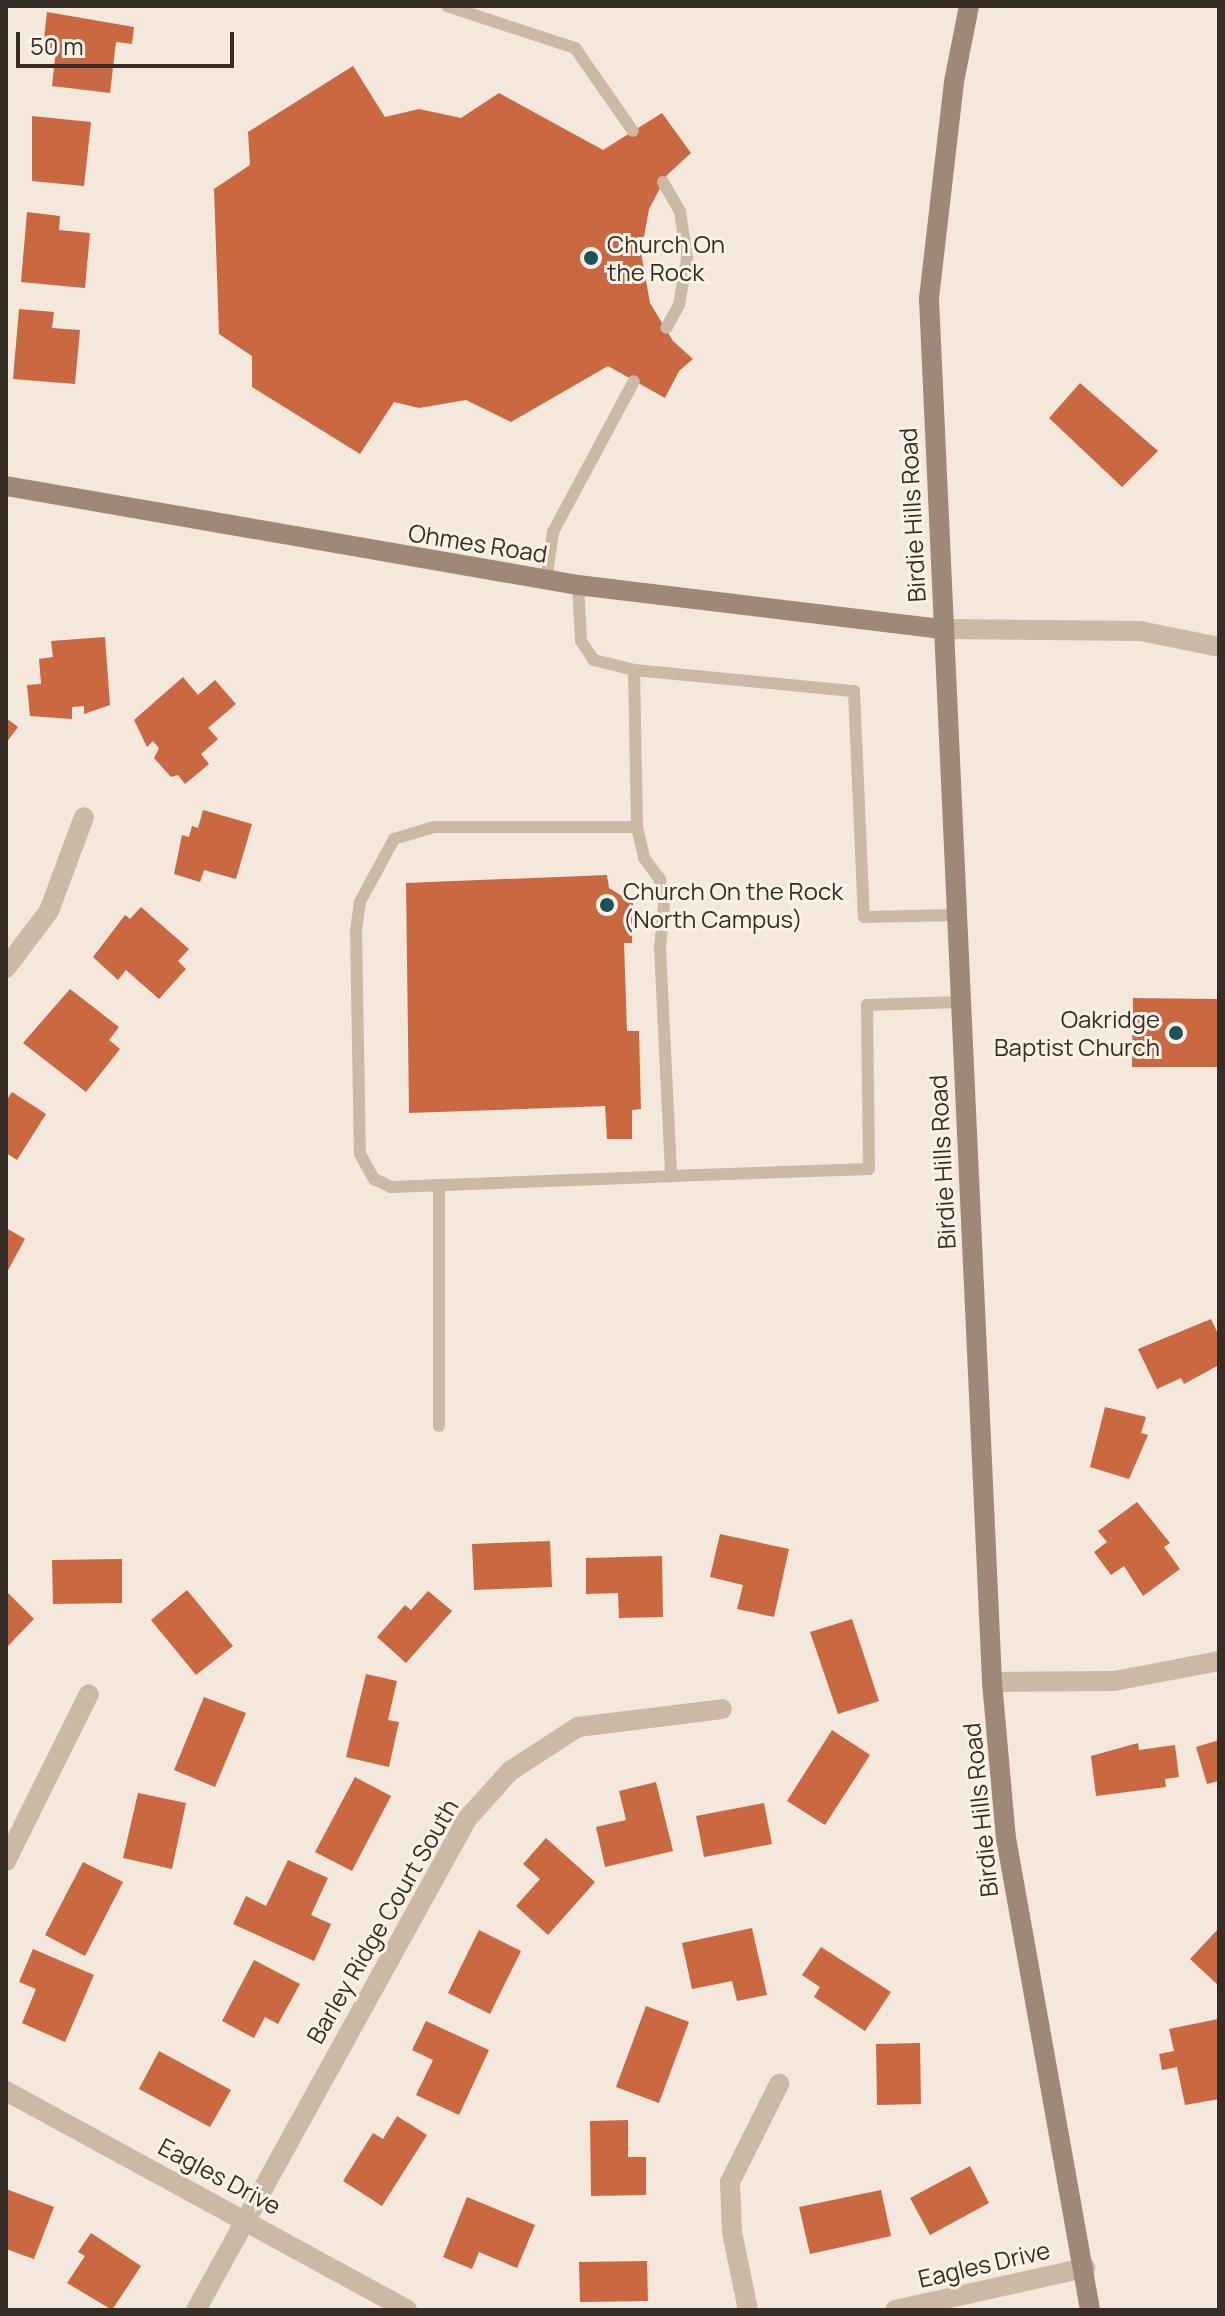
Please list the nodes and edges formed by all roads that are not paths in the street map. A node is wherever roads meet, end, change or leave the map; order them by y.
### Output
1 (447, 6) edge
2 (969, 6) edge
3 (633, 131) dead end
4 (663, 182) dead end
5 (666, 328) dead end
6 (634, 381) dead end
7 (6, 486) edge
8 (546, 580) junction
9 (578, 585) junction
10 (944, 629) junction
11 (1219, 647) edge
12 (634, 670) junction
13 (84, 817) dead end
14 (637, 827) junction
15 (956, 915) junction
16 (6, 968) edge
17 (960, 1002) junction
18 (671, 1176) junction
19 (439, 1185) junction
20 (439, 1426) dead end
21 (1219, 1661) edge
22 (992, 1682) junction
23 (89, 1694) dead end
24 (722, 1709) dead end
25 (6, 1861) edge
26 (779, 2084) dead end
27 (6, 2091) edge
28 (245, 2218) junction
29 (1085, 2268) junction
30 (196, 2310) edge
31 (407, 2310) edge
32 (748, 2310) edge
33 (895, 2310) edge
34 (1090, 2310) edge

1 - 3 lane
2 - 10 main road, Birdie Hills Road
4 - 5 lane
6 - 8 lane
7 - 8 main road, Ohmes Road
8 - 9 main road, Ohmes Road
9 - 10 main road, Ohmes Road
9 - 12 lane
10 - 11 street
10 - 15 main road, Birdie Hills Road
12 - 14 lane
12 - 15 lane
13 - 16 street
14 - 18 lane
14 - 19 lane
15 - 17 main road, Birdie Hills Road
17 - 18 lane
17 - 22 main road, Birdie Hills Road
18 - 19 lane
19 - 20 lane
21 - 22 street
22 - 29 main road, Birdie Hills Road
23 - 25 street
24 - 28 street, Barley Ridge Court South
26 - 32 street
27 - 28 street, Eagles Drive
28 - 30 street, Barley Ridge Court South
28 - 31 street, Eagles Drive
29 - 33 street, Eagles Drive
29 - 34 main road, Birdie Hills Road

